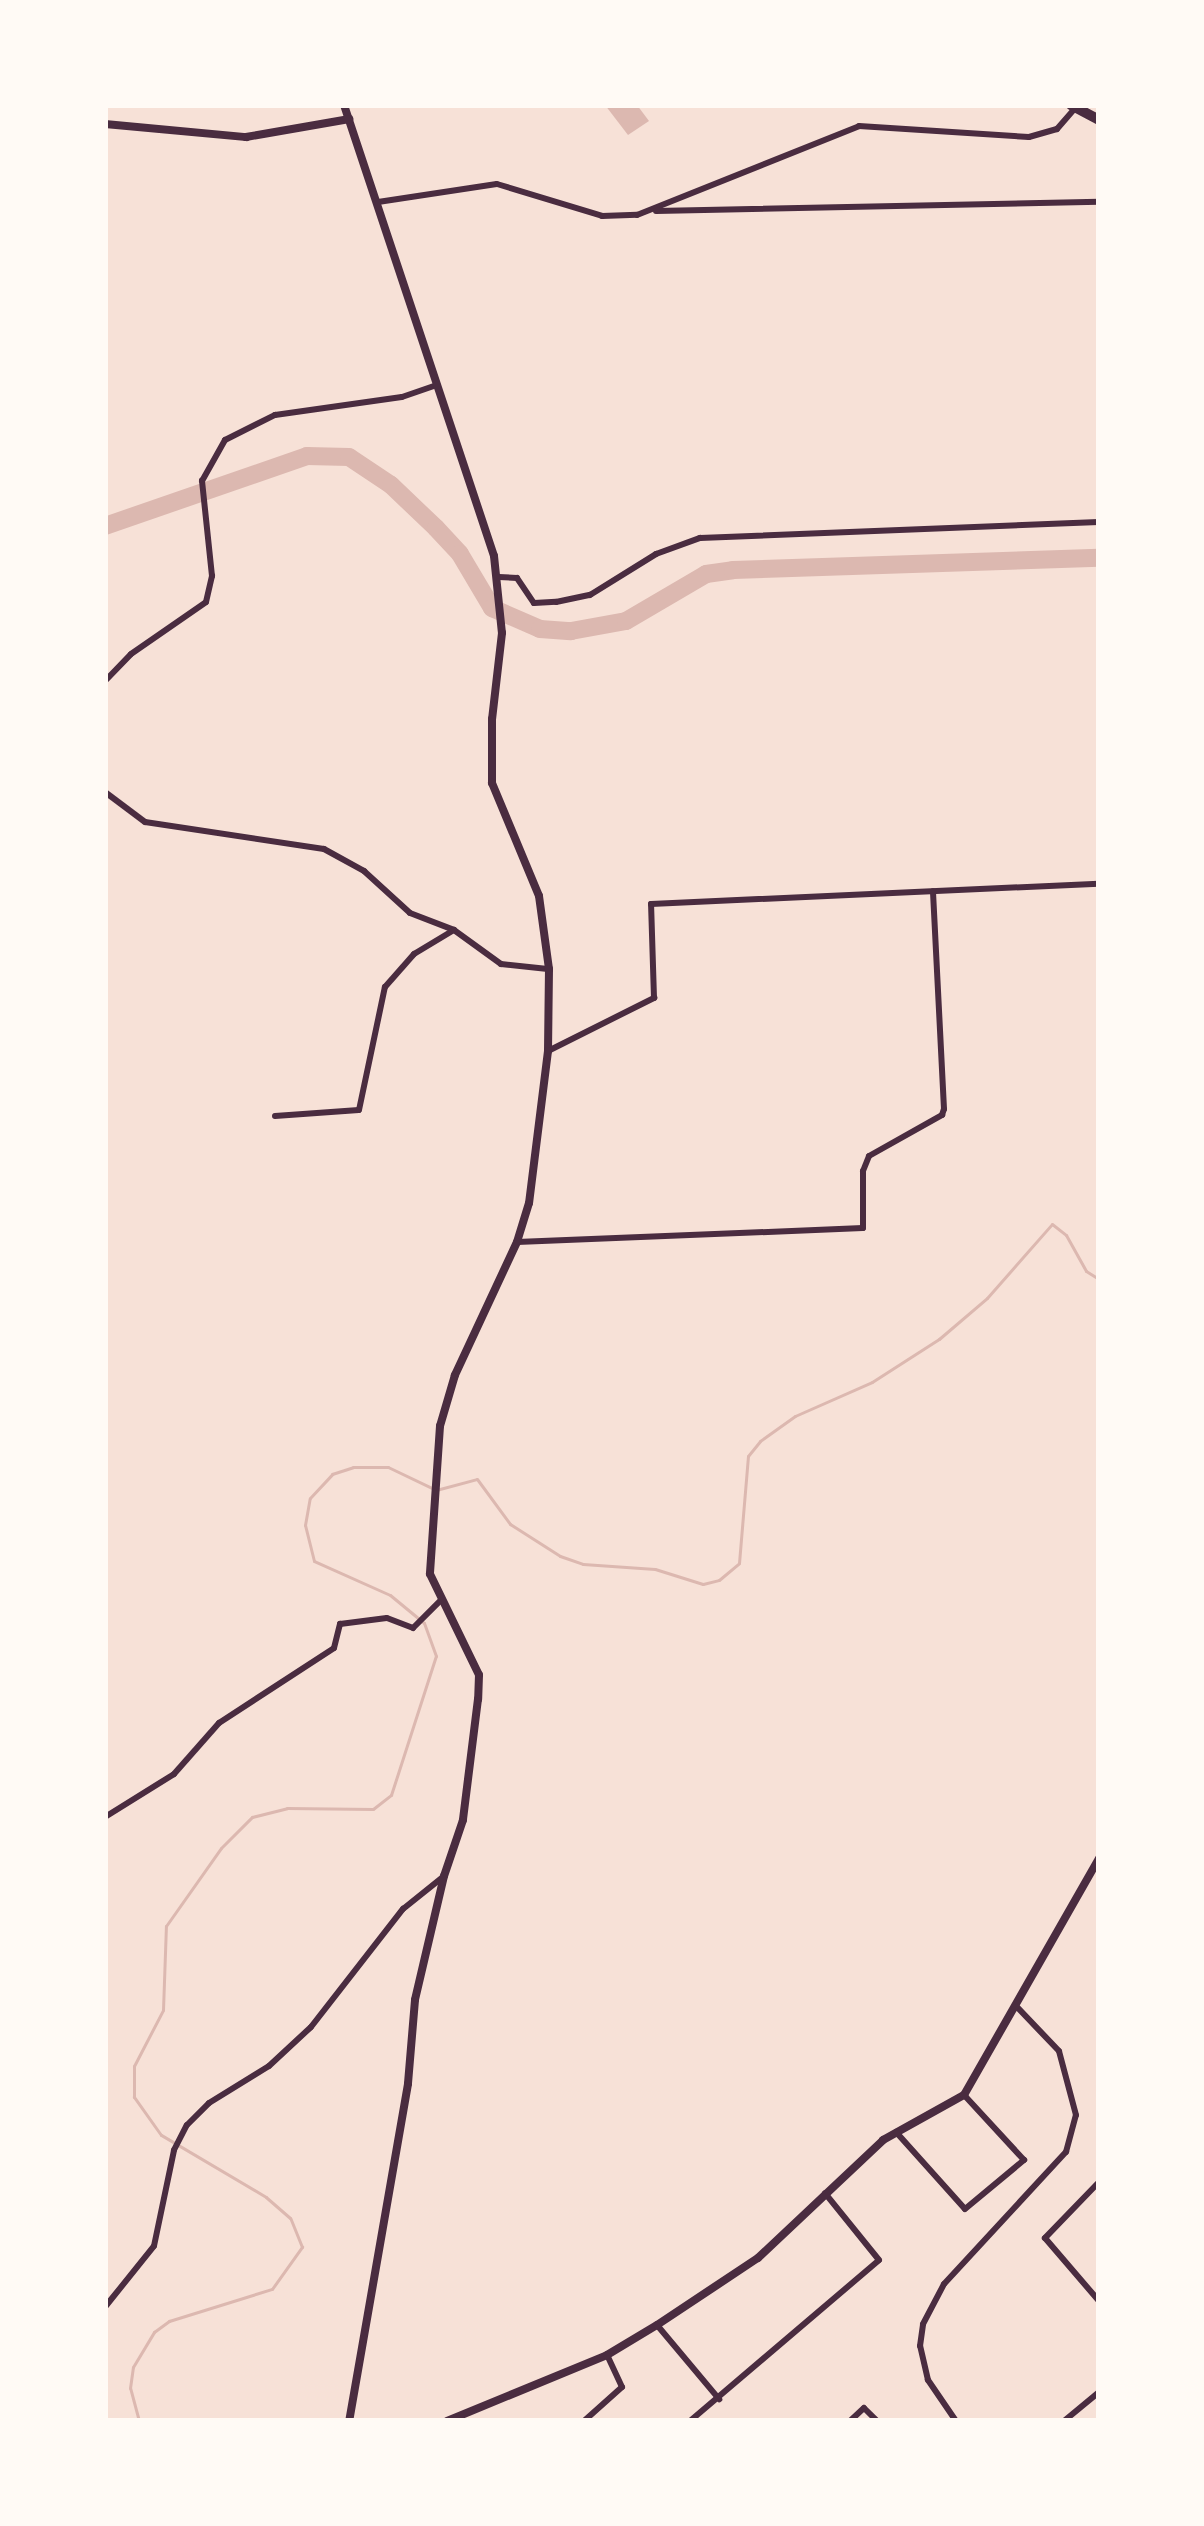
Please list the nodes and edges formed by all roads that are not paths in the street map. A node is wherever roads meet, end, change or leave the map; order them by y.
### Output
1 (344, 105) edge
2 (1073, 106) edge
3 (349, 119) junction
4 (1099, 120) edge
5 (105, 124) edge
6 (378, 202) junction
7 (1099, 202) edge
8 (652, 210) junction
9 (436, 385) junction
10 (1099, 522) edge
11 (499, 578) junction
12 (105, 682) edge
13 (105, 791) edge
14 (1099, 884) edge
15 (933, 891) junction
16 (454, 930) junction
17 (549, 969) junction
18 (548, 1051) junction
19 (275, 1116) dead end
20 (517, 1243) junction
21 (440, 1601) junction
22 (105, 1817) edge
23 (1099, 1858) edge
24 (443, 1876) junction
25 (1016, 2006) junction
26 (964, 2096) junction
27 (896, 2132) junction
28 (1099, 2182) edge
29 (824, 2193) junction
30 (1099, 2300) edge
31 (105, 2306) edge
32 (657, 2325) junction
33 (607, 2355) junction
34 (1099, 2392) edge
35 (718, 2398) junction
36 (465, 2418) edge
37 (349, 2421) edge
38 (447, 2421) edge
39 (584, 2421) edge
40 (690, 2421) edge
41 (850, 2421) edge
42 (877, 2421) edge
43 (956, 2421) edge
44 (1064, 2421) edge

1 - 3 street
2 - 4 highway
2 - 8 street
3 - 5 street
3 - 6 street
6 - 8 street
6 - 9 street
7 - 8 street
9 - 11 street
9 - 12 street
10 - 11 street
11 - 17 street
13 - 16 street
14 - 15 street
15 - 18 street
15 - 20 street
16 - 17 street
16 - 19 street
17 - 18 street
18 - 20 street
20 - 21 street
21 - 22 street
21 - 24 street
23 - 25 street
24 - 31 street
24 - 37 street
25 - 26 street
25 - 43 street
26 - 27 street
26 - 27 street
27 - 29 street
28 - 30 street
29 - 32 street
29 - 35 street
32 - 33 street
32 - 35 street
33 - 36 street
33 - 39 street
34 - 44 street
35 - 40 street
36 - 38 street
41 - 42 street

